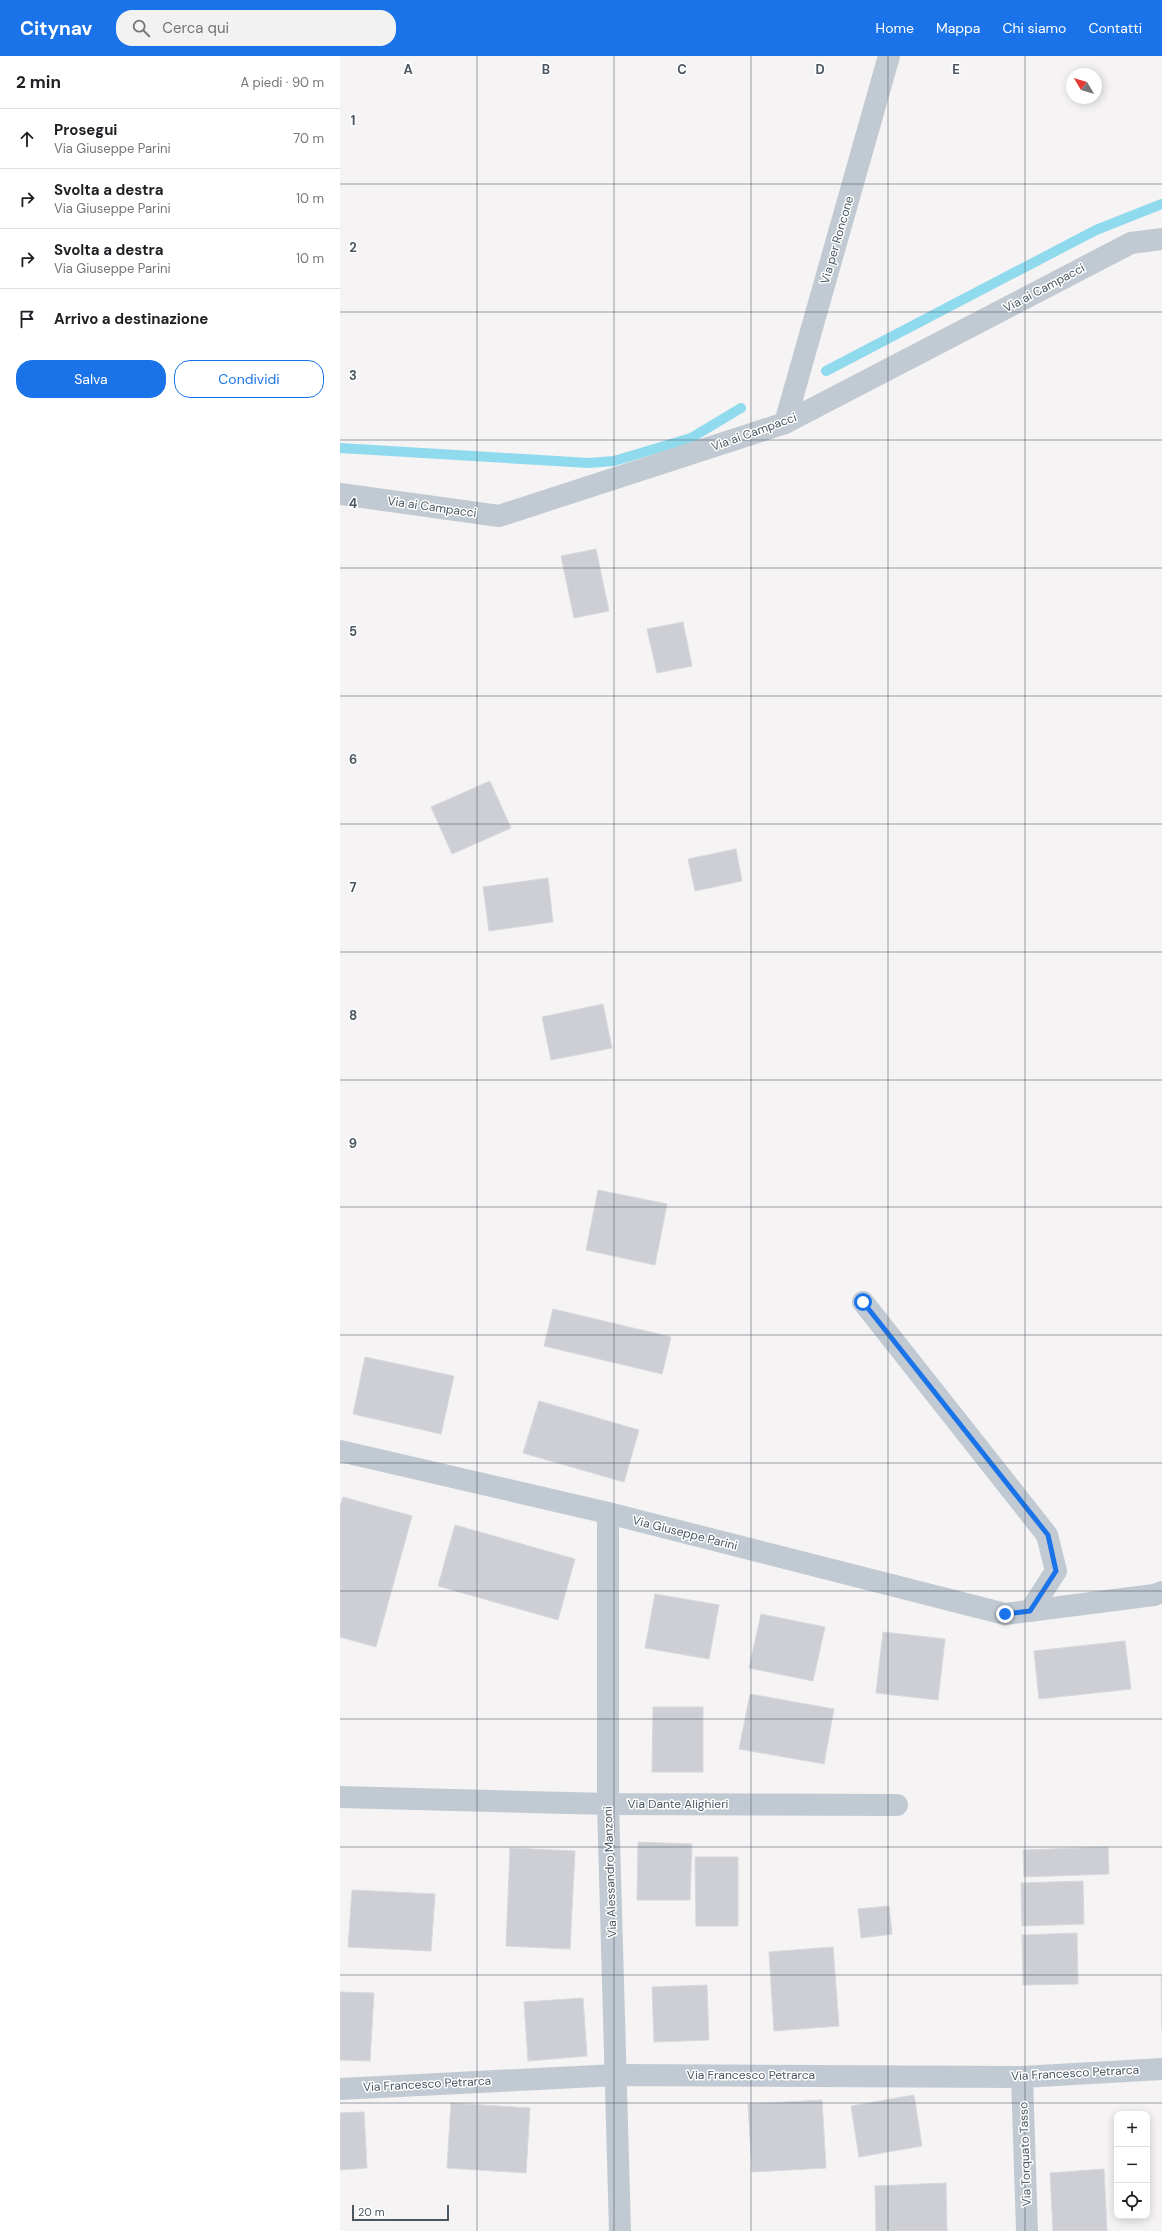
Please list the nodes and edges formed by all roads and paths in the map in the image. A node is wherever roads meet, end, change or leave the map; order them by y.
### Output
1 (890, 56) edge
2 (1162, 239) edge
3 (785, 423) junction
4 (340, 494) edge
5 (863, 1302) dead end
6 (340, 1451) edge
7 (608, 1513) junction
8 (1162, 1592) edge
9 (1030, 1611) junction
10 (340, 1797) edge
11 (608, 1804) junction
12 (897, 1805) dead end
13 (1162, 2070) edge
14 (616, 2075) junction
15 (1022, 2076) junction
16 (340, 2089) edge
17 (620, 2231) edge
18 (1028, 2231) edge

1 - 3 street, Via per Roncone
2 - 3 street, Via ai Campacci
3 - 4 street, Via ai Campacci
5 - 9 street
6 - 7 street, Via Giuseppe Parini
7 - 9 street, Via Giuseppe Parini
7 - 11 street, Via Alessandro Manzoni
8 - 9 street, Via Giuseppe Parini
10 - 11 street, Via Dante Alighieri
11 - 12 street, Via Dante Alighieri
11 - 14 street, Via Alessandro Manzoni
13 - 15 street, Via Francesco Petrarca
14 - 15 street, Via Francesco Petrarca
14 - 16 street, Via Francesco Petrarca
14 - 17 street, Via Alessandro Manzoni
15 - 18 street, Via Torquato Tasso

